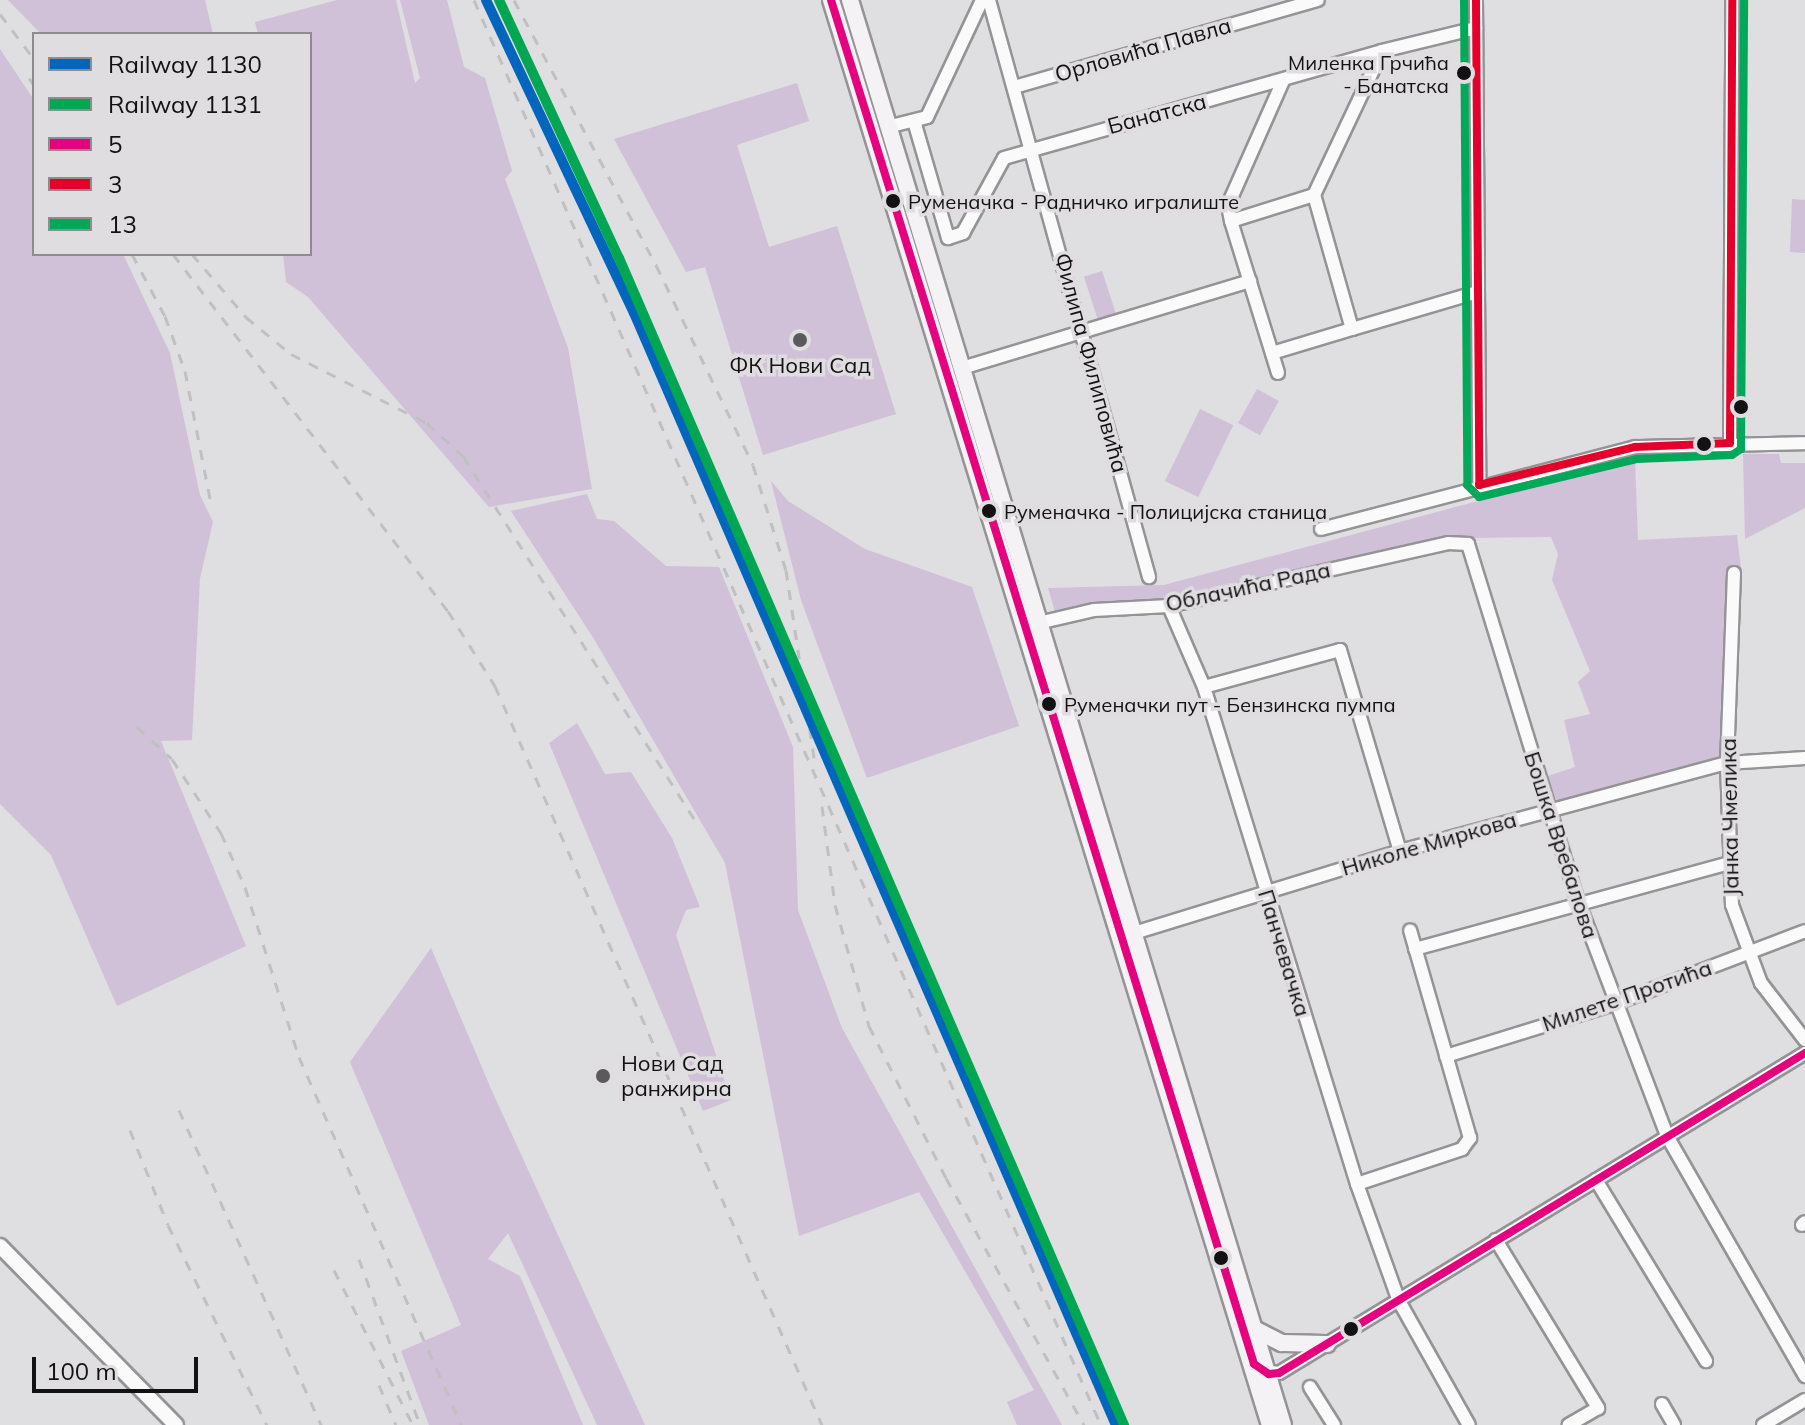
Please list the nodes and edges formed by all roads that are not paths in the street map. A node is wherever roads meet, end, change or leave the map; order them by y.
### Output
1 (831, 0) edge
2 (850, 0) edge
3 (982, 0) edge
4 (989, 0) edge
5 (1318, 0) edge
6 (1476, 0) edge
7 (1732, 0) edge
8 (1476, 28) junction
9 (1382, 51) junction
10 (1283, 81) junction
11 (1014, 87) junction
12 (914, 121) junction
13 (887, 127) junction
14 (1032, 149) junction
15 (1314, 195) junction
16 (1231, 221) junction
17 (1250, 281) junction
18 (1478, 292) junction
19 (1352, 329) junction
20 (1083, 332) junction
21 (1272, 353) junction
22 (962, 368) junction
23 (1278, 373) dead end
24 (1730, 443) junction
25 (1805, 443) edge
26 (1479, 485) junction
27 (1321, 529) dead end
28 (1471, 548) joint
29 (1734, 573) dead end
30 (1149, 577) dead end
31 (1169, 606) junction
32 (1040, 622) junction
33 (1023, 628) junction
34 (1204, 687) junction
35 (1805, 758) edge
36 (1727, 763) junction
37 (1550, 810) junction
38 (1400, 851) junction
39 (1730, 863) junction
40 (1264, 891) junction
41 (1579, 904) junction
42 (1410, 930) dead end
43 (1805, 931) edge
44 (1134, 933) junction
45 (1415, 949) junction
46 (1746, 953) junction
47 (1614, 1004) junction
48 (1805, 1040) edge
49 (1805, 1053) edge
50 (1446, 1056) junction
51 (1667, 1136) junction
52 (1596, 1180) junction
53 (1357, 1184) junction
54 (1496, 1240) junction
55 (0, 1246) edge
56 (1399, 1301) junction
57 (1256, 1330) junction
58 (1327, 1344) junction
59 (1248, 1355) junction
60 (1706, 1361) dead end
61 (1269, 1374) junction
62 (1805, 1376) edge
63 (1310, 1387) dead end
64 (1805, 1400) edge
65 (1662, 1404) dead end
66 (176, 1425) edge
67 (1270, 1425) edge
68 (1283, 1425) edge
69 (1334, 1425) edge
70 (1469, 1425) edge
71 (1569, 1425) edge
72 (1674, 1425) edge
73 (1763, 1425) edge

1 - 33 main road
2 - 13 main road
3 - 12 street
4 - 11 street, Филипа Филиповића
5 - 11 street, Орловића Павла
6 - 8 street
7 - 24 street
8 - 9 street, Банатска
8 - 18 street
9 - 10 street, Банатска
9 - 15 street
10 - 14 street, Банатска
10 - 16 street
11 - 14 street, Филипа Филиповића
12 - 13 street
12 - 14 street
13 - 22 main road
14 - 20 street, Филипа Филиповића
15 - 16 street
15 - 19 street
16 - 17 street
17 - 20 street
17 - 21 street
18 - 19 street
18 - 26 street
19 - 21 street
20 - 22 street
20 - 30 street, Филипа Филиповића
21 - 23 street
22 - 32 main road
24 - 25 street, Облачића Рада
24 - 26 street, Облачића Рада
26 - 27 street, Облачића Рада
28 - 31 street, Облачића Рада
28 - 37 street, Бошка Вребалова
29 - 36 street, Јанка Чмелика
31 - 32 street, Облачића Рада
31 - 34 street, Панчевачка
32 - 33 street, Облачића Рада
32 - 44 main road
33 - 59 main road
34 - 38 street
34 - 40 street, Панчевачка
35 - 36 street
36 - 37 street, Николе Миркова
36 - 39 street, Јанка Чмелика
37 - 38 street, Николе Миркова
37 - 41 street, Бошка Вребалова
38 - 40 street, Николе Миркова
39 - 41 street
39 - 46 street, Јанка Чмелика
40 - 44 street, Николе Миркова
40 - 53 street, Панчевачка
41 - 45 street
41 - 47 street, Бошка Вребалова
42 - 45 street
43 - 46 street, Милете Протића
44 - 57 main road
45 - 50 street
46 - 47 street, Милете Протића
46 - 48 street, Јанка Чмелика
47 - 50 street, Милете Протића
47 - 51 street, Бошка Вребалова
49 - 51 street
50 - 53 street
51 - 52 street
51 - 62 street, Бошка Вребалова
52 - 54 street
52 - 60 street
53 - 56 street, Панчевачка
54 - 56 street
54 - 71 street
55 - 66 street
56 - 58 street
56 - 70 street, Панчевачка
57 - 58 main road
57 - 61 main road
58 - 61 street
59 - 61 street
59 - 67 main road
61 - 68 main road
63 - 69 street
64 - 73 street
65 - 72 street

